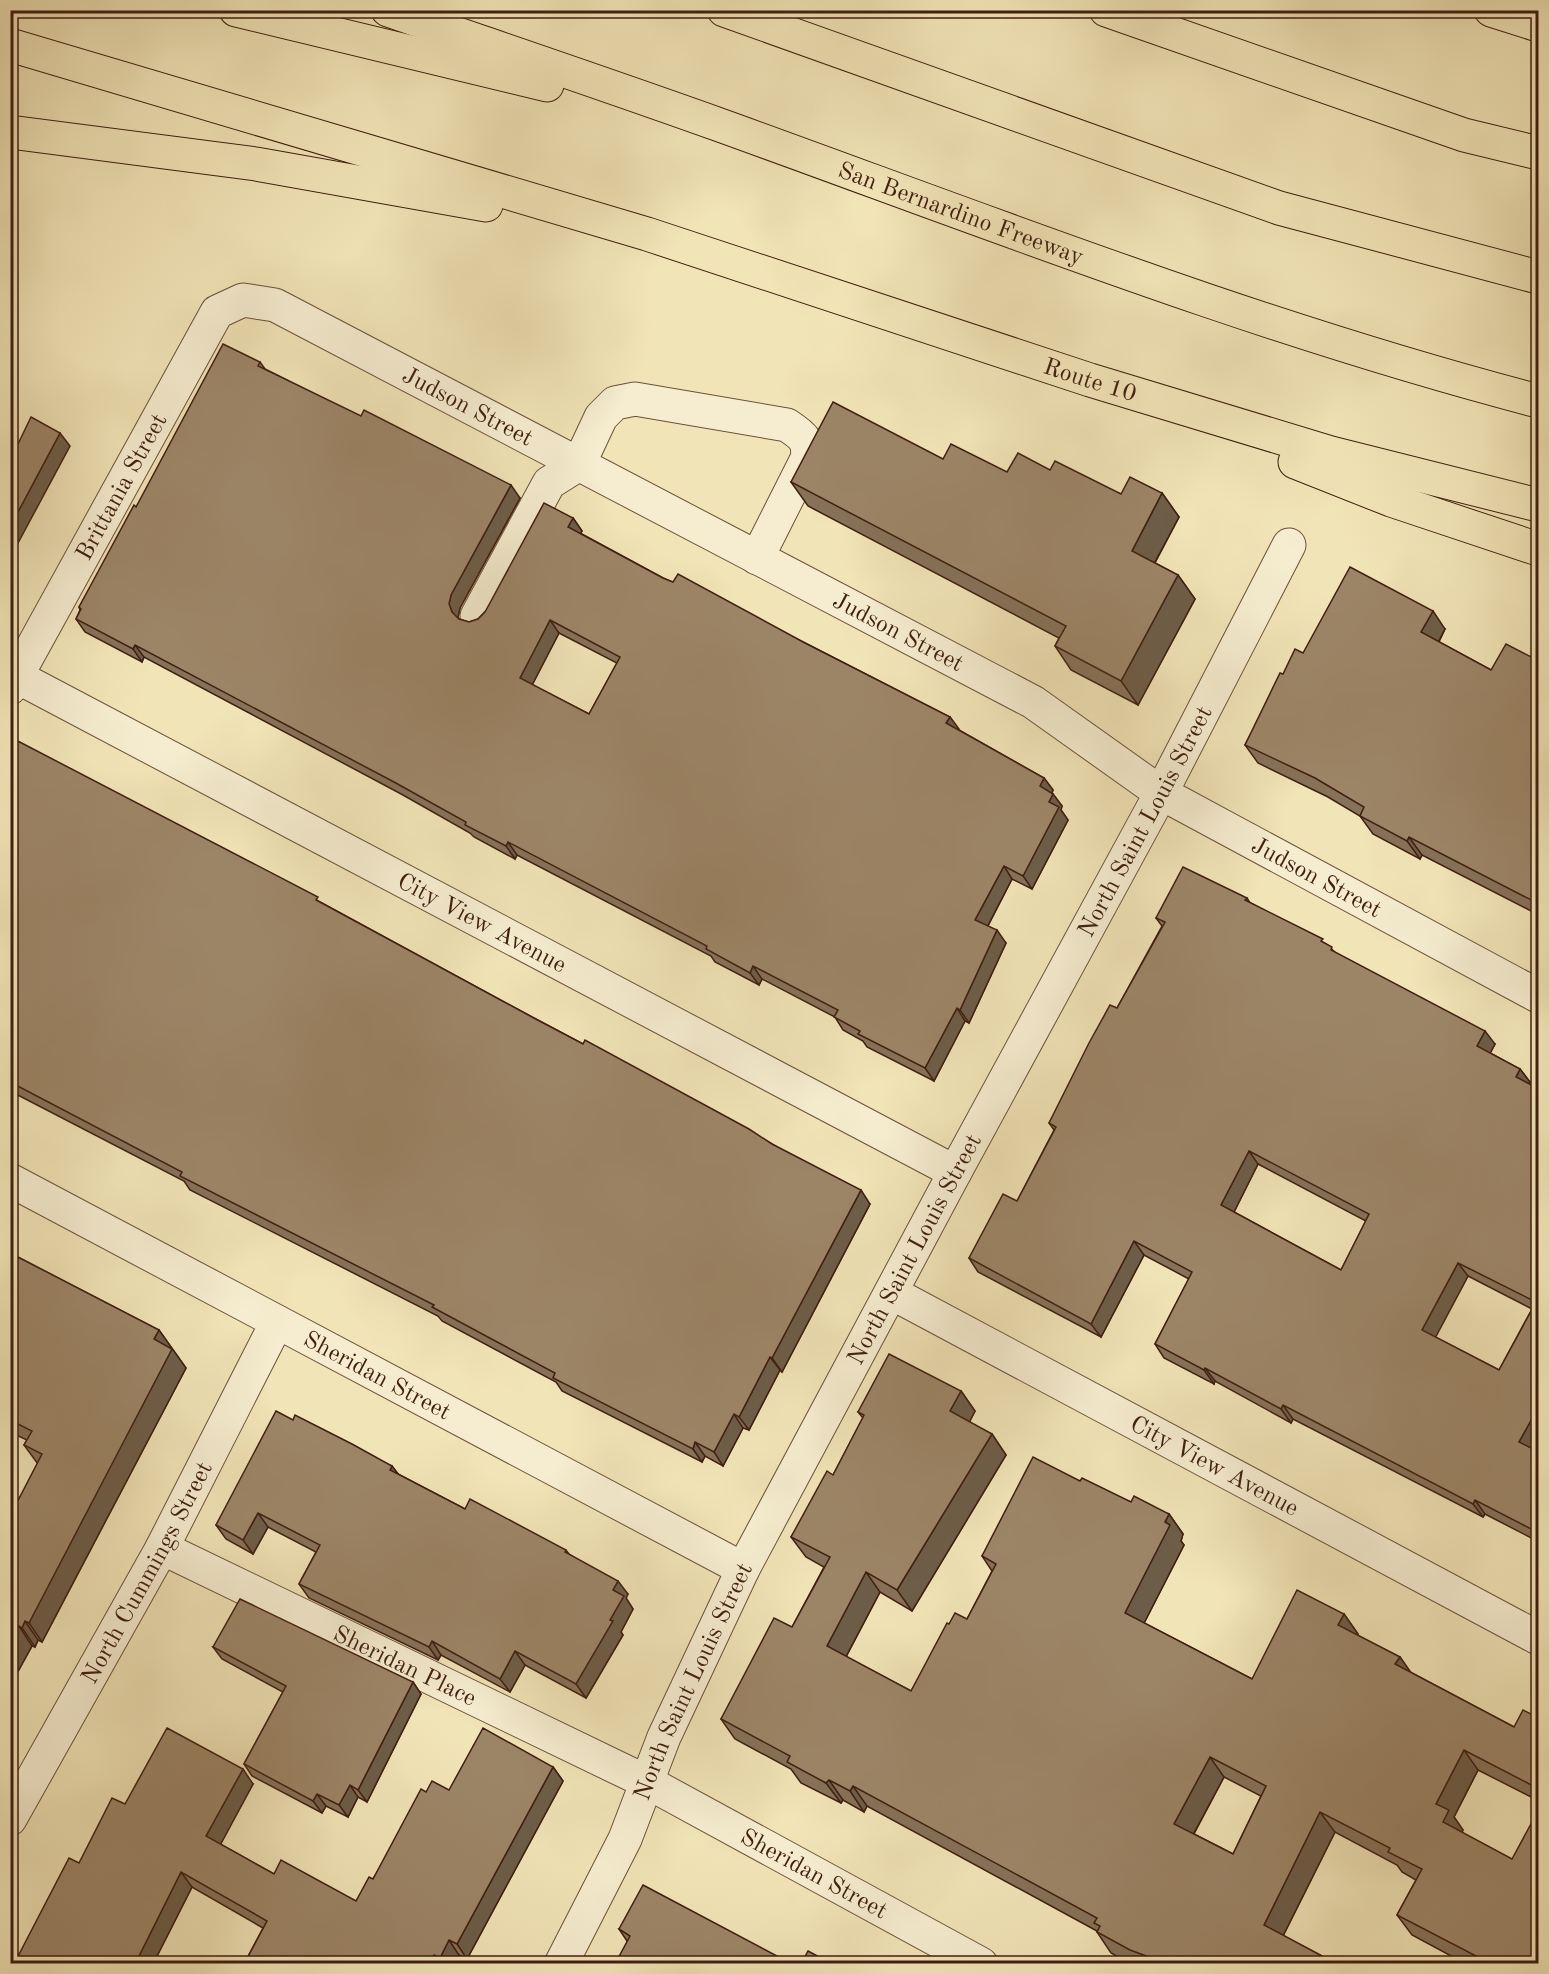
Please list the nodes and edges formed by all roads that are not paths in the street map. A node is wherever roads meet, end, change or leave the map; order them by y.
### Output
1 (236, 10) edge
2 (388, 10) edge
3 (724, 10) edge
4 (1106, 10) edge
5 (1491, 10) edge
6 (1539, 25) edge
7 (10, 45) edge
8 (717, 124) junction
9 (10, 132) edge
10 (1539, 153) edge
11 (647, 234) junction
12 (1539, 277) edge
13 (243, 300) joint
14 (1090, 380) junction
15 (1539, 401) edge
16 (579, 464) junction
17 (1539, 505) edge
18 (1289, 544) dead end
19 (1539, 549) edge
20 (757, 558) junction
21 (477, 616) edge
22 (13, 679) edge
23 (1161, 794) junction
24 (1539, 996) edge
25 (955, 1172) junction
26 (10, 1180) edge
27 (892, 1293) junction
28 (277, 1322) junction
29 (162, 1548) junction
30 (743, 1569) junction
31 (1539, 1638) edge
32 (647, 1782) junction
33 (11, 1817) edge
34 (561, 1964) edge
35 (981, 1964) edge

1 - 8 highway
2 - 8 highway, San Bernardino Freeway
3 - 12 highway
4 - 10 highway
5 - 6 highway
7 - 11 highway
8 - 15 highway, San Bernardino Freeway
9 - 11 highway
11 - 14 highway, Route 10
13 - 16 street, Judson Street
13 - 22 street, Brittania Street
14 - 17 highway, Route 10
14 - 19 highway
16 - 20 street, Judson Street
16 - 20 street
16 - 21 street
18 - 23 street, North Saint Louis Street
20 - 23 street, Judson Street
22 - 25 street, City View Avenue
23 - 24 street, Judson Street
23 - 25 street, North Saint Louis Street
25 - 27 street, North Saint Louis Street
26 - 28 street, Sheridan Street
27 - 30 street, North Saint Louis Street
27 - 31 street, City View Avenue
28 - 29 street, North Cummings Street
28 - 30 street, Sheridan Street
29 - 32 street, Sheridan Place
29 - 33 street, North Cummings Street
30 - 32 street, North Saint Louis Street
32 - 34 street, North Saint Louis Street
32 - 35 street, Sheridan Street

